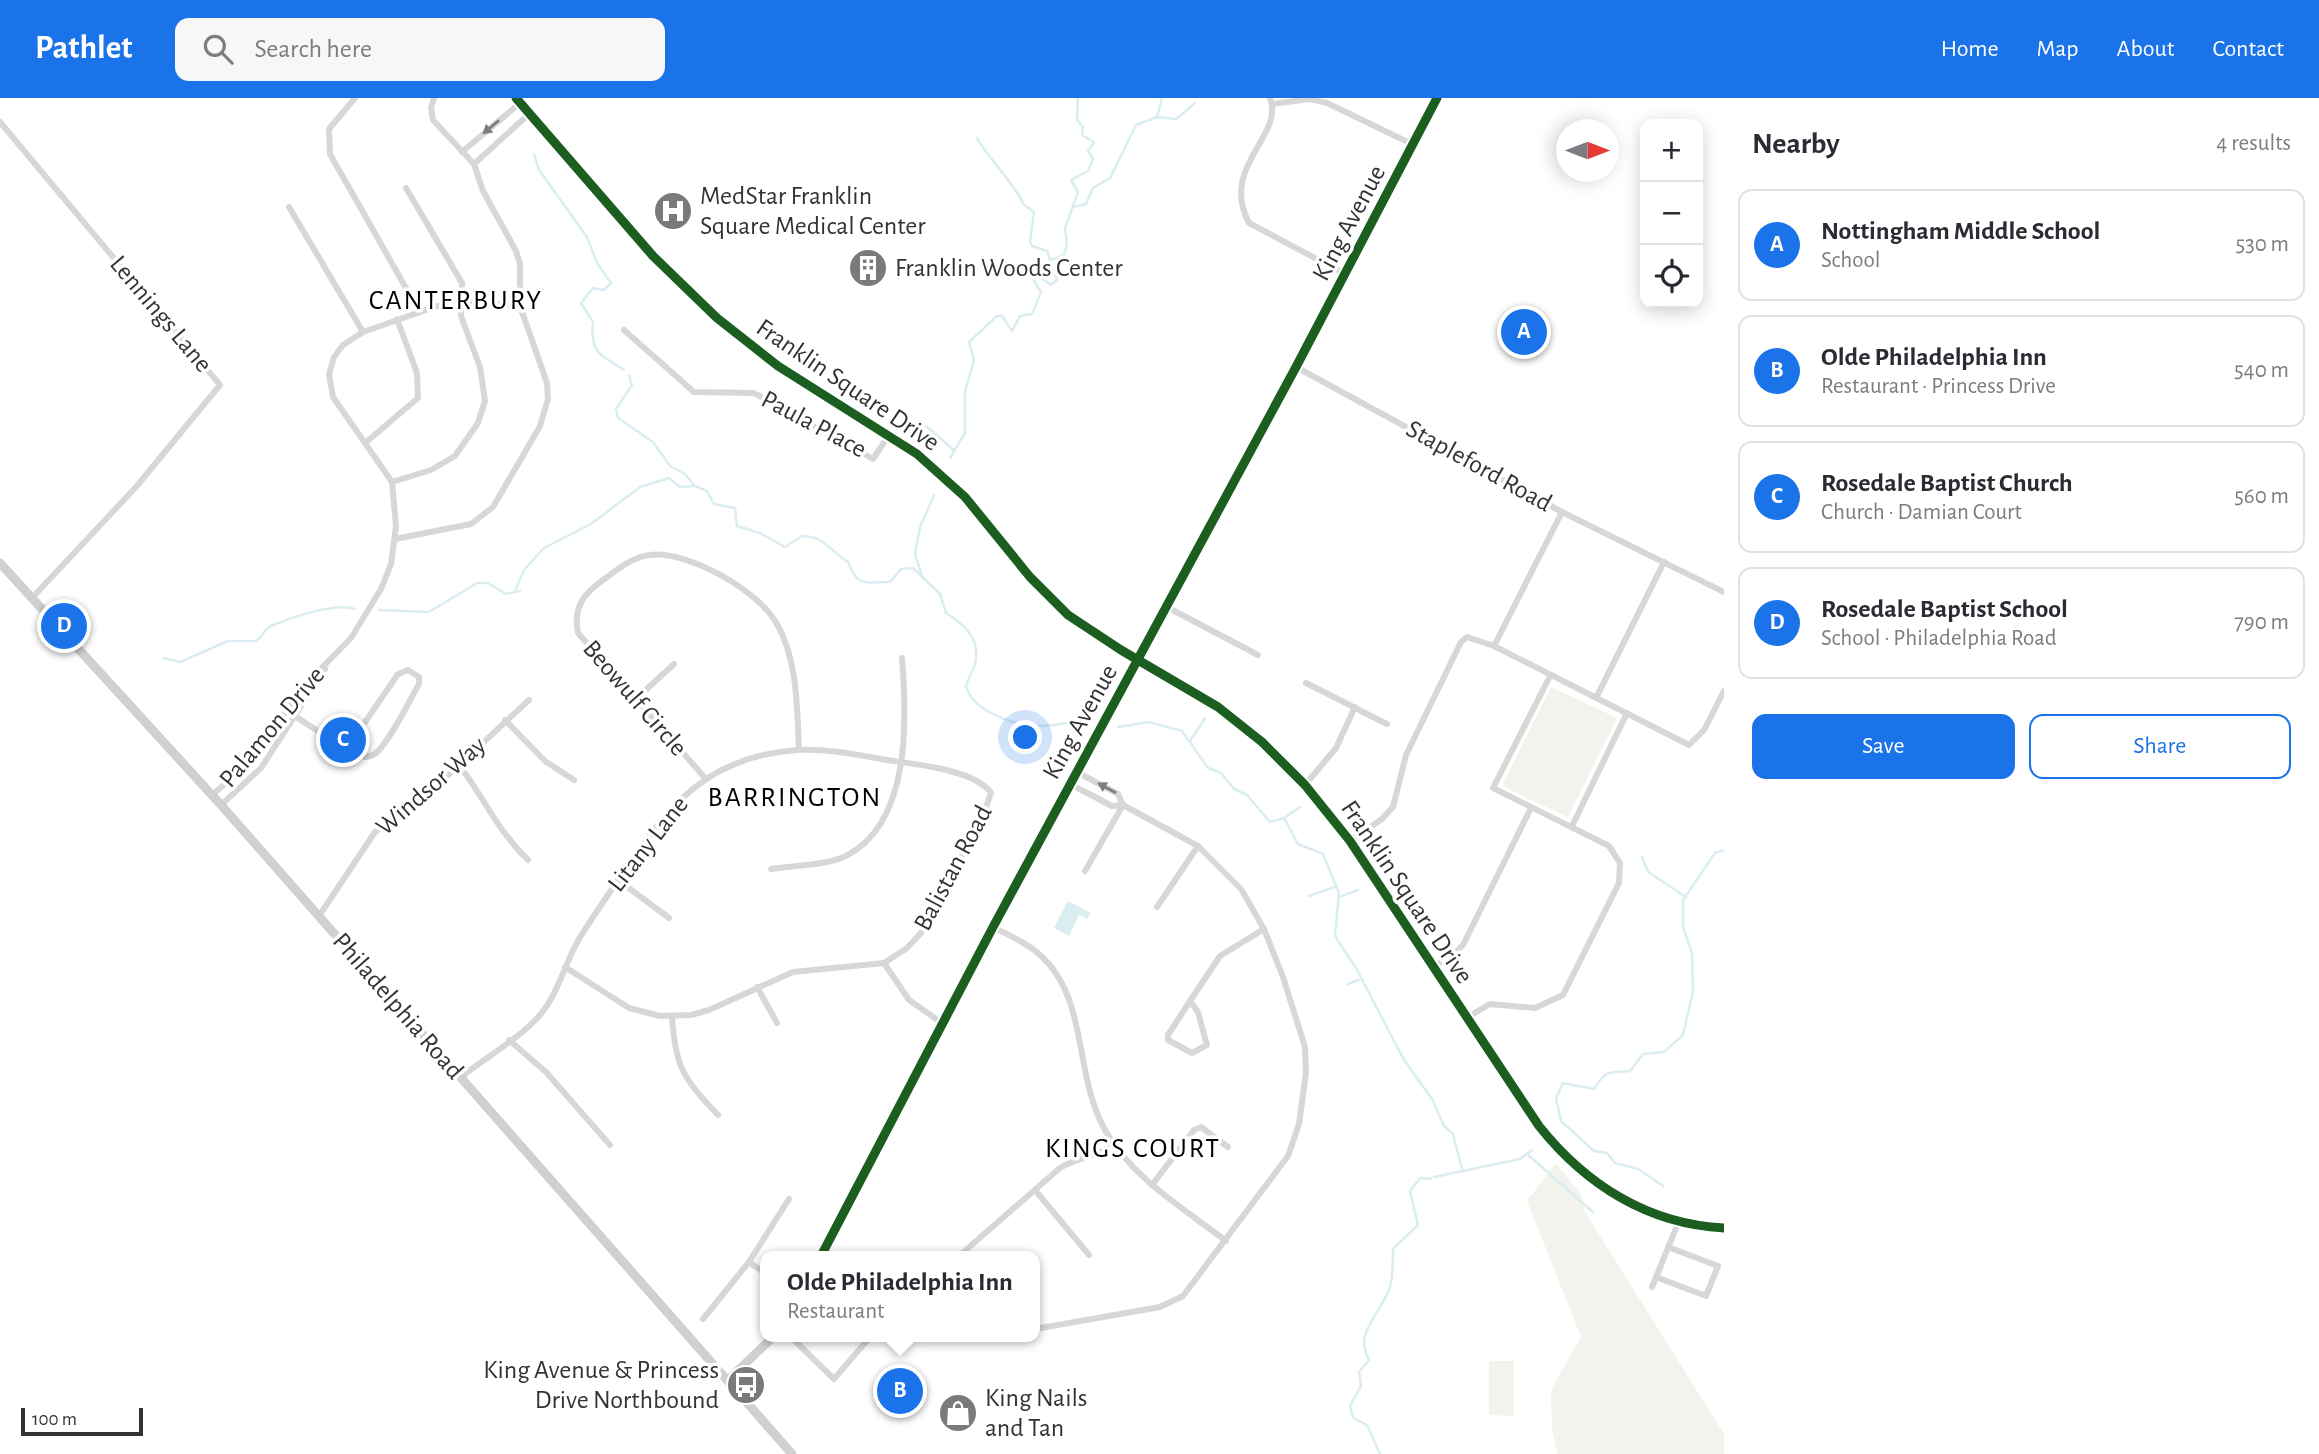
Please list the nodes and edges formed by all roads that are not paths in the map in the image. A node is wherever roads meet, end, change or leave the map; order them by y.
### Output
1 (355, 98) edge
2 (434, 98) edge
3 (1437, 98) edge
4 (518, 101) edge
5 (1271, 101) edge
6 (529, 114) junction
7 (0, 122) edge
8 (1414, 145) junction
9 (462, 152) junction
10 (474, 164) junction
11 (406, 188) dead end
12 (289, 206) dead end
13 (1345, 274) junction
14 (464, 300) junction
15 (520, 306) junction
16 (419, 311) junction
17 (397, 319) junction
18 (624, 330) dead end
19 (363, 332) junction
20 (1296, 367) junction
21 (889, 435) junction
22 (365, 443) junction
23 (392, 482) junction
24 (1562, 512) junction
25 (395, 539) junction
26 (1664, 562) junction
27 (0, 563) edge
28 (1724, 592) edge
29 (32, 598) junction
30 (1167, 607) junction
31 (1494, 646) junction
32 (1258, 655) dead end
33 (331, 658) junction
34 (902, 658) dead end
35 (1138, 659) junction
36 (674, 664) dead end
37 (1550, 676) junction
38 (1306, 683) dead end
39 (1724, 691) edge
40 (1596, 698) junction
41 (636, 699) junction
42 (529, 701) dead end
43 (1355, 707) junction
44 (287, 710) junction
45 (1628, 713) junction
46 (296, 718) junction
47 (505, 720) junction
48 (1387, 724) dead end
49 (348, 747) junction
50 (799, 750) junction
51 (902, 762) junction
52 (459, 765) junction
53 (1077, 772) junction
54 (705, 778) junction
55 (574, 780) dead end
56 (1070, 784) junction
57 (1305, 785) junction
58 (991, 793) joint
59 (212, 795) junction
60 (221, 805) junction
61 (1123, 805) junction
62 (1531, 808) junction
63 (1572, 826) junction
64 (1350, 841) junction
65 (1198, 846) junction
66 (528, 860) dead end
67 (771, 869) dead end
68 (1085, 871) dead end
69 (618, 880) junction
70 (1157, 907) dead end
71 (319, 916) junction
72 (669, 918) dead end
73 (993, 927) junction
74 (1264, 929) junction
75 (884, 962) junction
76 (565, 967) junction
77 (1432, 967) junction
78 (757, 987) junction
79 (1191, 1001) junction
80 (672, 1016) junction
81 (1466, 1018) junction
82 (777, 1023) dead end
83 (942, 1023) junction
84 (509, 1040) junction
85 (461, 1077) junction
86 (718, 1115) dead end
87 (1113, 1143) junction
88 (610, 1145) dead end
89 (1228, 1147) dead end
90 (1152, 1185) junction
91 (1035, 1190) junction
92 (789, 1199) dead end
93 (1679, 1221) junction
94 (1724, 1228) edge
95 (1226, 1241) junction
96 (1668, 1247) junction
97 (824, 1251) edge
98 (965, 1251) edge
99 (1089, 1255) dead end
100 (749, 1262) junction
101 (760, 1270) edge
102 (1656, 1277) junction
103 (1652, 1287) dead end
104 (703, 1319) dead end
105 (1040, 1328) edge
106 (768, 1342) edge
107 (796, 1342) edge
108 (866, 1342) edge
109 (728, 1380) junction
110 (792, 1454) edge

1 - 16 street
2 - 9 street
3 - 8 street, King Avenue
4 - 6 street, Franklin Square Drive
4 -> 9 street
5 - 8 street
5 - 13 street
6 - 10 street
6 - 21 street, Franklin Square Drive
7 - 29 street, Lennings Lane
8 - 13 street, King Avenue
9 - 10 street
10 - 15 street
11 - 14 street
12 - 19 street
13 - 20 street, King Avenue
14 - 15 street
14 - 16 street
14 - 23 street
15 - 25 street
16 - 17 street
17 - 19 street
17 - 22 street
18 - 21 street, Paula Place
19 - 22 street
20 - 24 street, Stapleford Road
20 - 30 street, King Avenue
21 - 35 street, Franklin Square Drive
22 - 23 street
23 - 25 street, Palamon Drive
24 - 26 street, Stapleford Road
24 - 31 street
25 - 33 street, Palamon Drive
26 - 28 street, Stapleford Road
26 - 40 street
27 - 29 street, Philadelphia Road
29 - 59 street, Philadelphia Road
30 - 32 street
30 - 35 street, King Avenue
31 - 37 street
31 - 64 street
33 - 44 street, Palamon Drive
33 - 46 street, Palamon Drive
34 - 51 street
35 - 53 street, King Avenue
35 - 57 street, Franklin Square Drive
36 - 41 street
37 - 40 street
37 - 62 street
38 - 43 street
39 - 45 street
40 - 45 street
41 - 50 street, Beowulf Circle
41 - 54 street, Beowulf Circle
42 - 47 street, Windsor Way
43 - 48 street
43 - 57 street
44 - 46 street
44 - 59 street, Palamon Drive
45 - 63 street
46 - 49 street
46 - 60 street, Palamon Drive
47 - 52 street, Windsor Way
47 - 55 street
49 - 49 street
50 - 51 street, Litany Lane
50 - 54 street, Litany Lane
51 - 58 street, Litany Lane
51 - 67 street
52 - 66 street
52 - 71 street, Windsor Way
53 - 56 street, King Avenue
61 -> 53 street
54 - 69 street, Litany Lane
56 - 61 street
56 - 73 street, King Avenue
57 - 64 street, Franklin Square Drive
58 - 75 street, Balistan Road
59 - 60 street, Philadelphia Road
60 - 71 street, Philadelphia Road
61 - 65 street
61 - 68 street
62 - 63 street
62 - 77 street
63 - 81 street
64 - 77 street, Franklin Square Drive
65 - 70 street
65 - 74 street
69 - 72 street
69 - 76 street, Litany Lane
71 - 85 street, Philadelphia Road
73 - 83 street, King Avenue
73 - 87 street
74 - 79 street
74 - 95 street
75 - 78 street, Balistan Road
75 - 83 street
76 - 80 street, Balistan Road
76 - 84 street, Litany Lane
77 - 81 street, Franklin Square Drive
78 - 80 street, Balistan Road
78 - 82 street
79 - 79 street
80 - 86 street
81 - 93 street, Franklin Square Drive
83 - 97 street, King Avenue
84 - 85 street, Litany Lane
84 - 88 street
85 - 109 street, Philadelphia Road
87 - 90 street
87 - 91 street
89 - 90 street
90 - 95 street
91 - 98 street
91 - 99 street
92 - 100 street
93 - 94 street, Franklin Square Drive
93 - 96 street
95 - 105 street
96 - 102 street
96 - 102 street
100 - 101 street
100 - 104 street
102 - 103 street
106 - 109 street
107 - 108 street
109 - 110 street, Philadelphia Road

